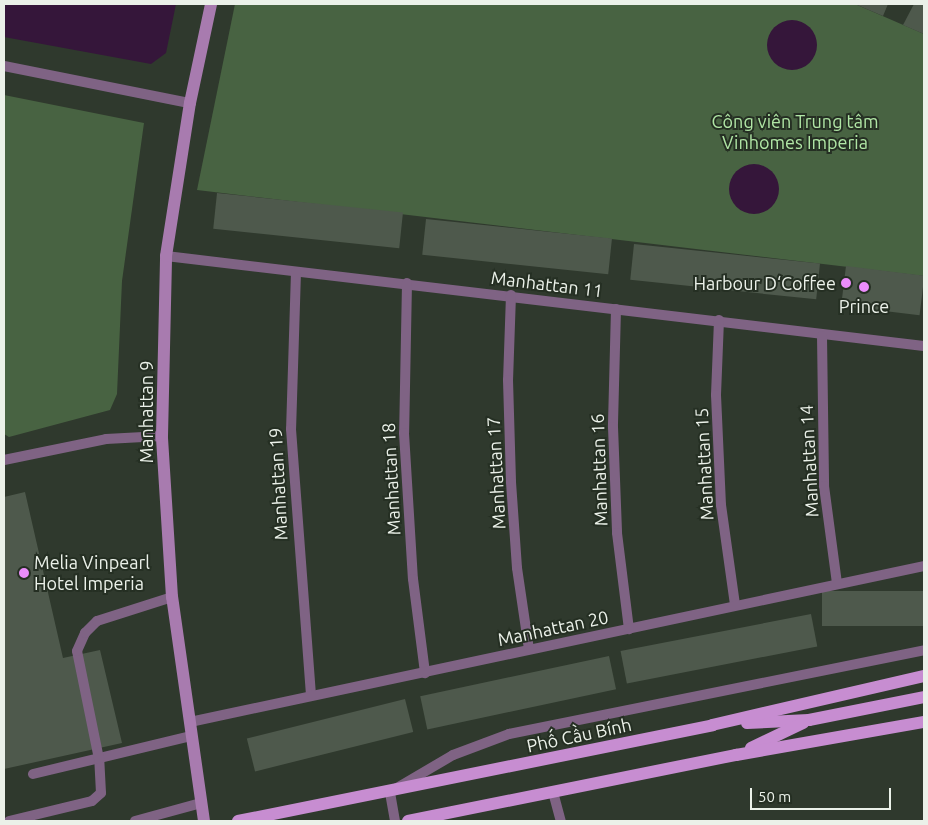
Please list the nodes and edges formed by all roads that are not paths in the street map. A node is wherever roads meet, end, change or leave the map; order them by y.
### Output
1 (211, 4) edge
2 (4, 66) edge
3 (190, 103) junction
4 (166, 256) junction
5 (296, 272) junction
6 (407, 283) junction
7 (510, 295) junction
8 (616, 309) junction
9 (719, 320) junction
10 (822, 336) junction
11 (924, 346) edge
12 (162, 436) junction
13 (4, 460) edge
14 (924, 566) edge
15 (837, 583) junction
16 (172, 598) junction
17 (736, 605) junction
18 (629, 629) junction
19 (529, 649) junction
20 (924, 650) edge
21 (425, 672) junction
22 (924, 676) edge
23 (311, 694) junction
24 (924, 697) edge
25 (809, 720) junction
26 (190, 722) junction
27 (924, 722) edge
28 (712, 725) junction
29 (191, 736) junction
30 (736, 755) junction
31 (99, 759) junction
32 (33, 774) dead end
33 (390, 792) junction
34 (553, 792) junction
35 (201, 803) junction
36 (9, 821) edge
37 (135, 821) edge
38 (204, 821) edge
39 (238, 821) edge
40 (395, 821) edge
41 (408, 821) edge
42 (560, 821) edge

1 - 3 main road, Manhattan 9
2 - 3 lane
3 - 4 main road, Manhattan 9
4 - 5 lane, Manhattan 11
4 - 12 main road, Manhattan 9
5 - 6 lane, Manhattan 11
5 - 23 lane, Manhattan 19
6 - 7 lane, Manhattan 11
6 - 21 lane, Manhattan 18
7 - 8 lane, Manhattan 11
7 - 19 lane, Manhattan 17
8 - 9 lane, Manhattan 11
8 - 18 lane, Manhattan 16
9 - 10 lane, Manhattan 11
9 - 17 lane, Manhattan 15
10 - 11 lane, Manhattan 11
10 - 15 lane, Manhattan 14
12 - 13 lane
12 - 16 main road, Manhattan 9
14 - 15 lane, Manhattan 20
15 - 17 lane, Manhattan 20
16 - 26 main road, Manhattan 9
16 - 31 lane
17 - 18 lane, Manhattan 20
18 - 19 lane, Manhattan 20
19 - 21 lane, Manhattan 20
20 - 33 lane
21 - 23 lane, Manhattan 20
22 - 28 main road, Phố Cầu Bính
23 - 26 lane, Manhattan 20
24 - 25 main road
25 - 28 main road
25 - 30 main road
26 - 29 main road, Manhattan 9
27 - 30 main road
28 - 33 main road, Phố Cầu Bính
29 - 31 lane
29 - 35 main road, Manhattan 9
30 - 34 main road
31 - 32 lane
31 - 36 lane
33 - 39 main road, Phố Cầu Bính
33 - 40 lane
34 - 41 main road
34 - 42 lane
35 - 37 lane
35 - 38 main road, Manhattan 9

